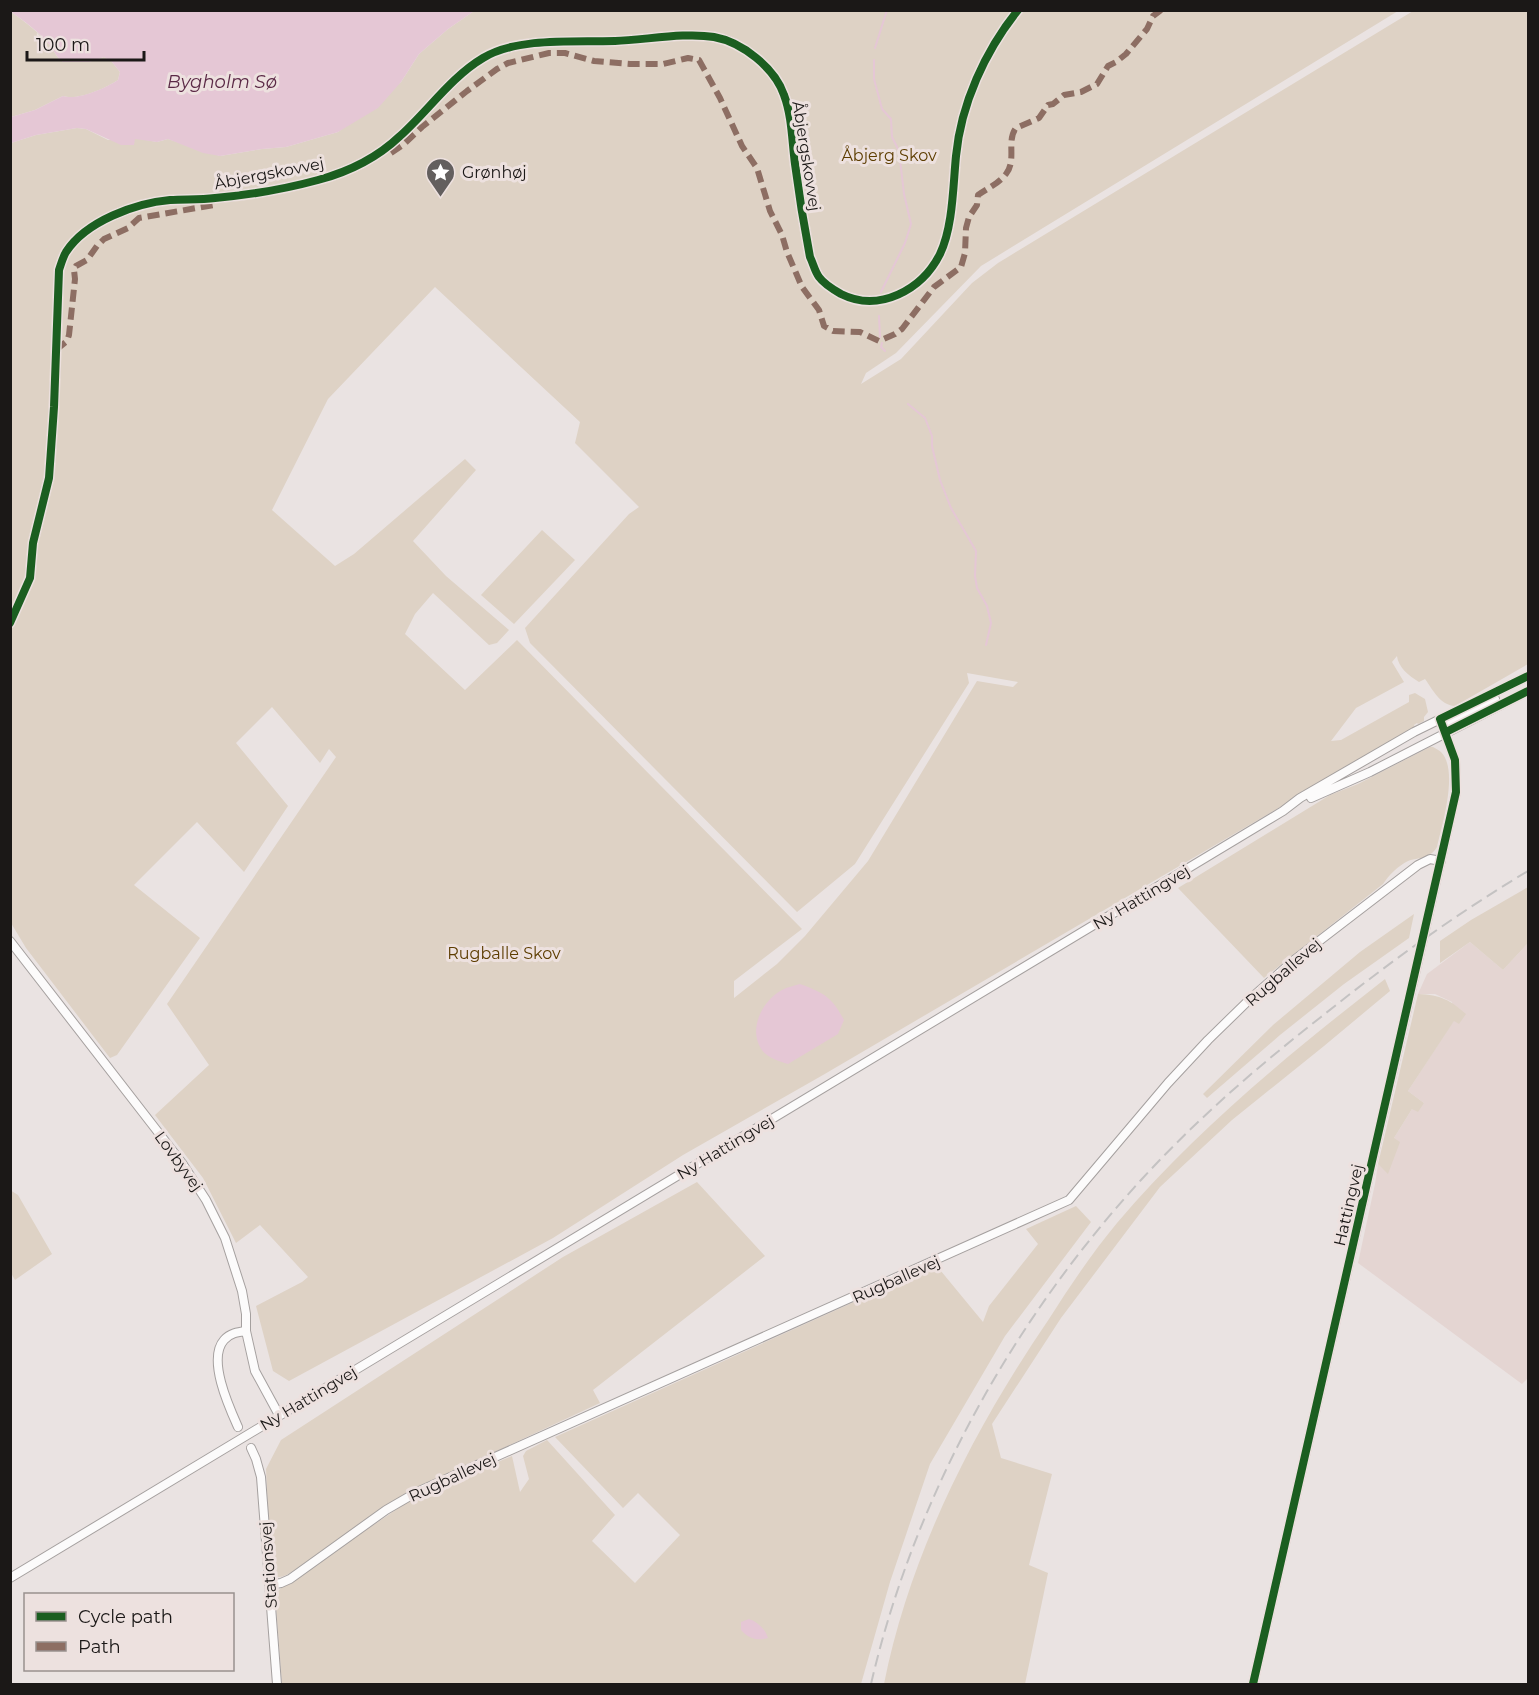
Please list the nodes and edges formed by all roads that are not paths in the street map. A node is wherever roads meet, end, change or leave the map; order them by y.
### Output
1 (1018, 10) edge
2 (10, 623) edge
3 (1528, 677) edge
4 (1528, 691) edge
5 (1440, 719) junction
6 (1446, 732) junction
7 (1283, 812) junction
8 (1441, 861) junction
9 (10, 941) edge
10 (246, 1330) junction
11 (279, 1415) junction
12 (238, 1427) dead end
13 (251, 1448) dead end
14 (10, 1578) edge
15 (269, 1585) junction
16 (277, 1684) edge
17 (1253, 1684) edge

1 - 2 street, Åbjergskovvej
3 - 5 street
3 - 6 street
4 - 6 street
5 - 6 street, Hattingvej
5 - 7 street, Ny Hattingvej
6 - 7 street
6 - 8 street, Hattingvej
7 - 11 street, Ny Hattingvej
8 - 15 street, Rugballevej
8 - 17 street, Hattingvej, bridge
9 - 10 street, Lovbyvej
10 - 11 street, Lovbyvej
10 - 12 street
11 - 14 street, Ny Hattingvej
13 - 15 street, Stationsvej
15 - 16 street, Stationsvej

